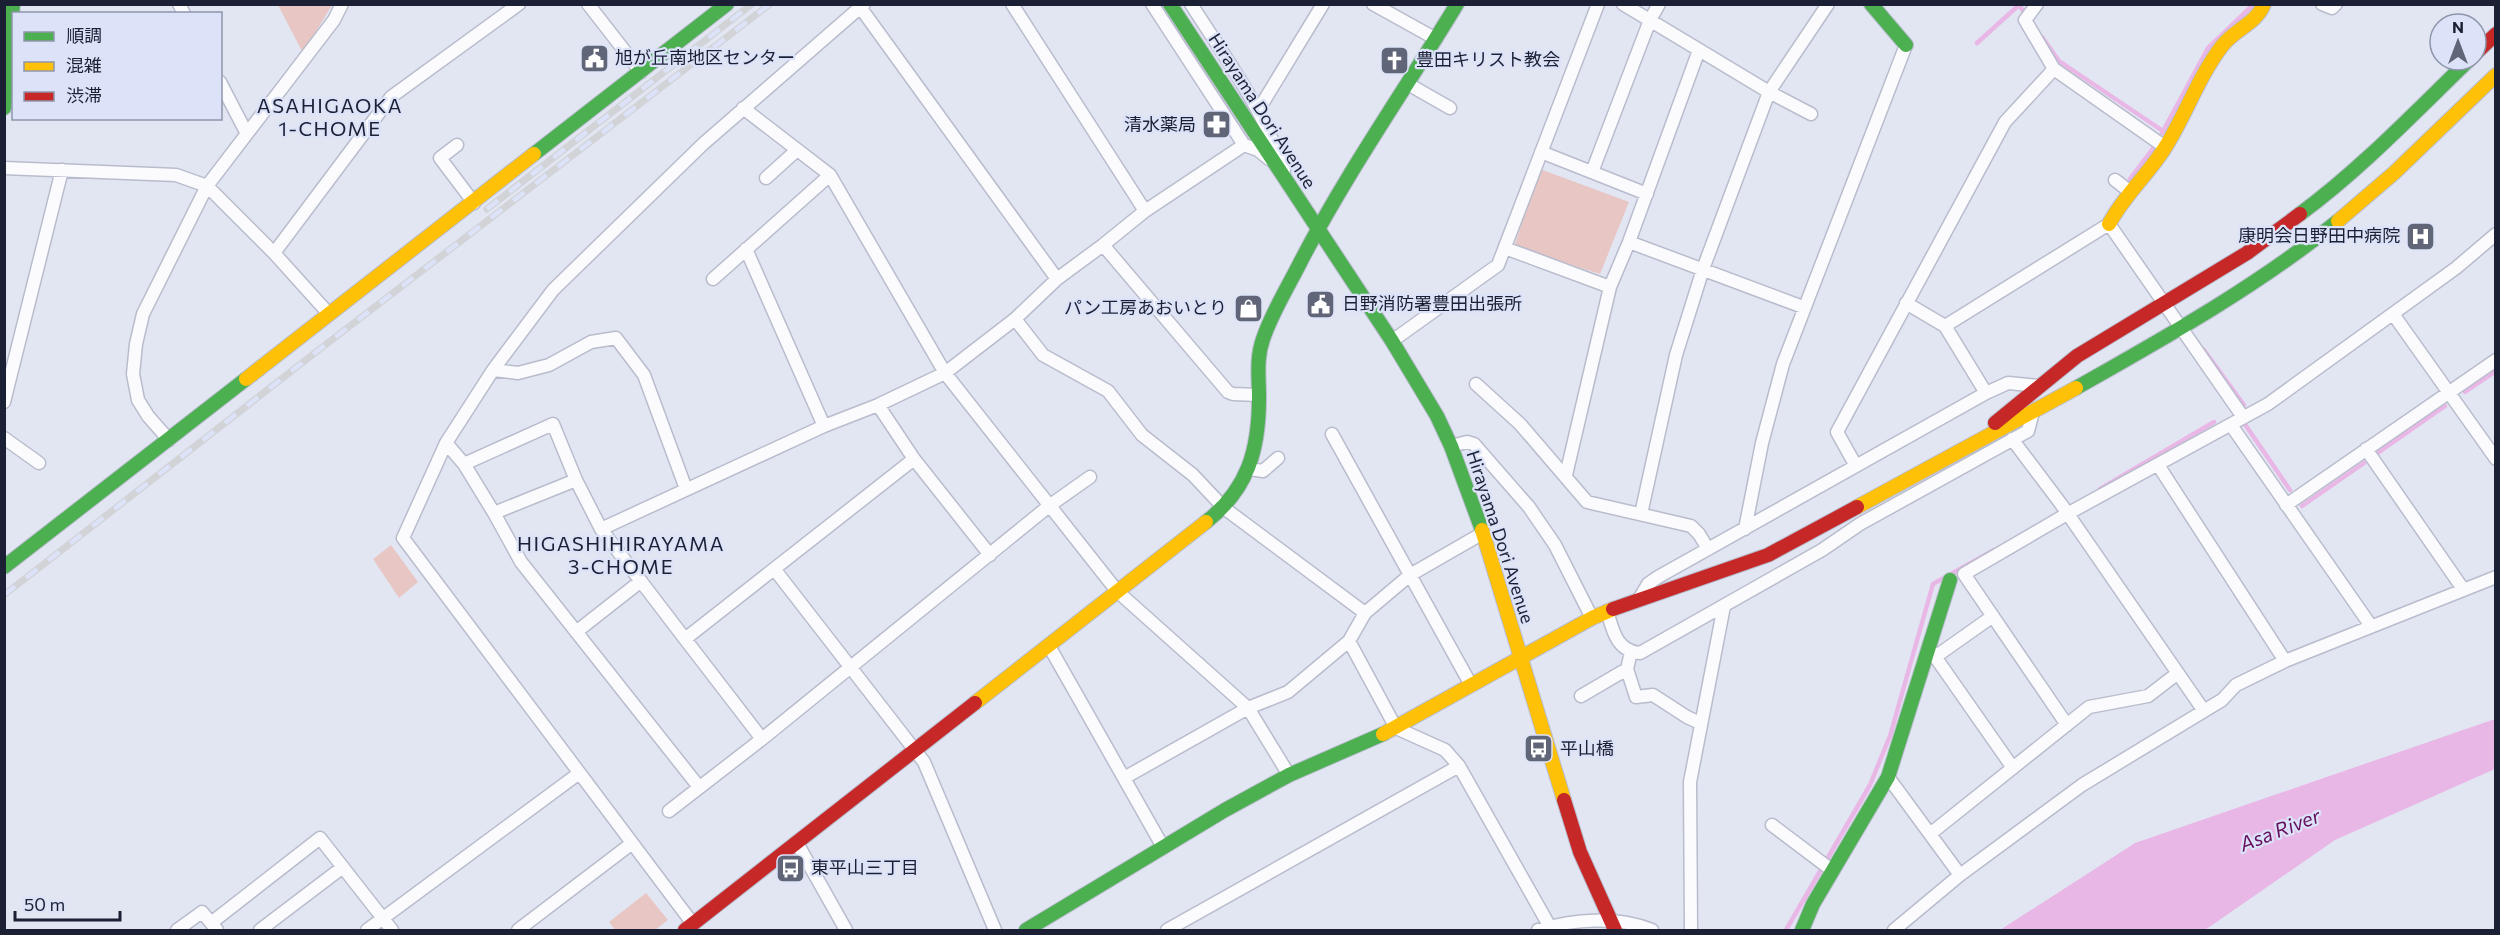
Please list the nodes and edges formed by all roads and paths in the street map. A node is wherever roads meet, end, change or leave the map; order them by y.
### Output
1 (342, 4) edge
2 (519, 4) edge
3 (588, 4) edge
4 (727, 4) edge
5 (1012, 4) edge
6 (1170, 4) edge
7 (1191, 4) edge
8 (1323, 4) edge
9 (1373, 4) edge
10 (1457, 4) edge
11 (1598, 4) edge
12 (1623, 4) edge
13 (1659, 4) edge
14 (1828, 4) edge
15 (1871, 4) edge
16 (2037, 4) edge
17 (2264, 4) edge
18 (2322, 4) edge
19 (2336, 4) edge
20 (862, 6) edge
21 (1157, 6) edge
22 (1650, 20) junction
23 (12, 26) edge
24 (1437, 39) junction
25 (1906, 45) joint
26 (1699, 50) junction
27 (10, 69) edge
28 (2054, 69) junction
29 (641, 72) junction
30 (2457, 72) edge
31 (2496, 75) edge
32 (1408, 84) junction
33 (222, 86) edge
34 (1769, 92) junction
35 (4, 108) edge
36 (743, 108) junction
37 (1450, 108) dead end
38 (1259, 109) junction
39 (1811, 114) dead end
40 (246, 132) junction
41 (457, 145) dead end
42 (1244, 145) junction
43 (2165, 147) junction
44 (797, 150) junction
45 (1542, 152) junction
46 (1274, 163) junction
47 (4, 168) edge
48 (62, 170) junction
49 (1592, 172) junction
50 (830, 175) junction
51 (766, 178) dead end
52 (207, 186) junction
53 (1290, 187) junction
54 (1647, 194) junction
55 (474, 202) junction
56 (1145, 212) junction
57 (2109, 224) junction
58 (1317, 228) junction
59 (2496, 234) edge
60 (1629, 242) junction
61 (1103, 245) junction
62 (1505, 248) junction
63 (746, 249) junction
64 (274, 253) junction
65 (1703, 269) junction
66 (713, 279) dead end
67 (1057, 279) junction
68 (1610, 287) junction
69 (1905, 303) junction
70 (2165, 304) junction
71 (1803, 307) junction
72 (328, 314) junction
73 (2393, 314) junction
74 (1014, 319) junction
75 (1945, 326) junction
76 (2181, 328) junction
77 (1392, 341) junction
78 (2496, 360) edge
79 (493, 370) junction
80 (945, 373) junction
81 (1476, 384) dead end
82 (2040, 386) junction
83 (2449, 392) junction
84 (1986, 393) junction
85 (1259, 395) junction
86 (4, 402) edge
87 (878, 405) junction
88 (2033, 412) junction
89 (2243, 417) junction
90 (2231, 425) junction
91 (824, 426) junction
92 (1332, 434) dead end
93 (4, 438) edge
94 (2012, 439) junction
95 (169, 440) junction
96 (446, 443) junction
97 (1451, 446) junction
98 (1964, 449) junction
99 (2367, 449) junction
100 (1278, 458) dead end
101 (914, 459) junction
102 (2496, 459) edge
103 (39, 463) dead end
104 (464, 464) junction
105 (2158, 465) junction
106 (1856, 466) junction
107 (1249, 469) junction
108 (1566, 475) junction
109 (1090, 477) dead end
110 (576, 480) junction
111 (686, 489) junction
112 (2286, 505) junction
113 (1049, 506) junction
114 (1224, 508) junction
115 (2065, 510) junction
116 (494, 513) junction
117 (1641, 514) junction
118 (1745, 529) junction
119 (601, 530) junction
120 (1483, 532) junction
121 (1708, 549) junction
122 (990, 555) junction
123 (4, 567) edge
124 (775, 570) junction
125 (1964, 574) junction
126 (1410, 575) junction
127 (2496, 577) edge
128 (1950, 580) joint
129 (640, 581) junction
130 (2463, 590) junction
131 (1117, 591) junction
132 (1639, 599) junction
133 (1724, 606) junction
134 (1607, 611) junction
135 (1365, 613) junction
136 (1993, 616) junction
137 (1592, 618) junction
138 (2371, 626) junction
139 (576, 632) junction
140 (685, 639) junction
141 (1349, 641) junction
142 (1048, 646) junction
143 (1631, 652) junction
144 (1932, 652) junction
145 (1519, 657) junction
146 (2285, 661) junction
147 (851, 665) junction
148 (1627, 669) junction
149 (2178, 673) junction
150 (1472, 685) junction
151 (1581, 696) dead end
152 (1248, 708) junction
153 (2205, 711) junction
154 (1700, 723) junction
155 (2067, 725) junction
156 (1396, 728) junction
157 (762, 739) junction
158 (916, 750) junction
159 (1459, 766) junction
160 (2013, 768) junction
161 (578, 774) junction
162 (1289, 775) junction
163 (1887, 777) junction
164 (1124, 778) junction
165 (699, 787) junction
166 (669, 811) dead end
167 (1772, 825) dead end
168 (1930, 834) junction
169 (797, 843) junction
170 (631, 844) junction
171 (1162, 847) junction
172 (343, 867) junction
173 (1831, 870) junction
174 (1960, 875) junction
175 (383, 919) junction
176 (1612, 926) edge
177 (214, 927) edge
178 (689, 927) edge
179 (1544, 929) edge
180 (177, 930) edge
181 (260, 930) edge
182 (367, 930) edge
183 (392, 930) edge
184 (518, 930) edge
185 (846, 930) edge
186 (995, 930) edge
187 (1026, 930) edge
188 (1167, 930) edge
189 (1652, 930) edge
190 (1691, 930) edge
191 (1802, 930) edge
192 (1894, 930) edge

1 - 40 street
2 - 64 street
3 - 29 street
4 - 29 street
5 - 56 street
6 - 46 street, Hirayama Dori Avenue
7 - 38 street
8 - 38 street
9 - 24 street
10 - 24 street
11 - 45 street
12 - 22 street
13 - 22 street
14 - 34 street
15 - 25 street
16 - 28 street
17 - 43 street
18 - 19 street
20 - 36 street
20 - 67 street
21 - 42 street
22 - 26 street
22 - 49 street
23 - 27 street
24 - 32 street
25 - 71 street
26 - 34 street
26 - 54 street
27 - 35 street
28 - 43 street
28 - 69 street
29 - 55 street
30 - 70 street
31 - 76 street
32 - 37 street
32 - 58 street
33 - 40 street
34 - 39 street
34 - 65 street
36 - 44 street
36 - 79 street
38 - 53 street
40 - 52 street
41 - 55 street
42 - 46 street
42 - 56 street
43 - 57 street
44 - 50 street
44 - 51 street
45 - 49 street
45 - 62 street
46 - 53 street, Hirayama Dori Avenue
47 - 48 street
48 - 52 street
48 - 86 street
49 - 54 street
50 - 63 street
50 - 80 street
52 - 64 street
52 - 95 street
53 - 58 street, Hirayama Dori Avenue
54 - 60 street
55 - 72 street
56 - 61 street
57 - 70 street
57 - 75 street
58 - 77 street, Hirayama Dori Avenue
58 - 85 street
59 - 73 street
60 - 65 street
60 - 68 street
61 - 67 street
61 - 85 street
62 - 68 street
62 - 77 street
63 - 66 street
63 - 91 street
64 - 72 street
65 - 71 street
65 - 117 street
67 - 74 street
68 - 108 street
69 - 75 street
69 - 106 street
70 - 76 street
70 - 82 street
71 - 118 street
72 - 95 street
73 - 83 street
73 - 89 street
74 - 80 street
74 - 114 street
75 - 84 street
76 - 88 street
76 - 89 street
77 - 97 street, Hirayama Dori Avenue
78 - 83 street
79 - 96 street
79 - 111 street
80 - 87 street
80 - 113 street
81 - 108 street
82 - 84 street
82 - 98 street
83 - 99 street
83 - 102 street
84 - 106 street
85 - 107 street
87 - 91 street
87 - 101 street
88 - 94 street
88 - 98 street
89 - 90 street
90 - 105 street
90 - 112 street
91 - 111 street
92 - 126 street
93 - 103 street
94 - 115 street
94 - 133 street
95 - 123 street
96 - 104 street
96 - 161 street
97 - 120 street, Hirayama Dori Avenue
97 - 137 street
98 - 132 street
99 - 112 street
99 - 130 street
100 - 107 street
101 - 122 street
101 - 124 street
104 - 110 street
104 - 116 street
105 - 115 street
105 - 146 street
106 - 118 street
107 - 114 street
108 - 117 street
109 - 113 street
110 - 116 street
110 - 119 street
111 - 119 street
112 - 138 street
113 - 122 street
113 - 131 street
114 - 131 street
114 - 135 street
115 - 125 street
115 - 149 street
116 - 139 street
117 - 121 street
118 - 121 street
119 - 129 street
120 - 126 street
120 - 145 street, Hirayama Dori Avenue
121 - 132 street
122 - 147 street
124 - 140 street
124 - 147 street
125 - 128 street
125 - 136 street
126 - 135 street
126 - 150 street
127 - 130 street
128 - 144 street
129 - 139 street
129 - 140 street
130 - 138 street
131 - 142 street
131 - 152 street
132 - 134 street
133 - 143 street
133 - 154 street
134 - 137 street
134 - 143 street
135 - 141 street
136 - 144 street
136 - 155 street
137 - 145 street
138 - 146 street
139 - 165 street
140 - 157 street
141 - 152 street
141 - 156 street
142 - 158 street
142 - 164 street
143 - 148 street
144 - 160 street
144 - 163 street
145 - 150 street
145 - 176 street, Hirayama Dori Avenue
146 - 153 street
147 - 157 street
147 - 158 street
148 - 151 street
148 - 154 street
149 - 153 street
149 - 155 street
150 - 156 street
152 - 162 street
152 - 164 street
153 - 174 street
154 - 190 street
155 - 160 street
156 - 159 street
156 - 162 street
157 - 165 street
158 - 169 street
158 - 186 street
159 - 179 street
159 - 188 street
160 - 168 street
161 - 170 street
161 - 175 street
162 - 171 street
163 - 168 street
163 - 173 street
164 - 171 street
165 - 166 street
167 - 173 street
168 - 174 street
169 - 178 street
169 - 185 street
170 - 178 street
170 - 184 street
171 - 187 street
172 - 175 street
172 - 177 street
172 - 181 street
173 - 191 street
174 - 192 street
175 - 182 street
175 - 183 street
176 - 179 street
176 - 189 street
177 - 180 street

